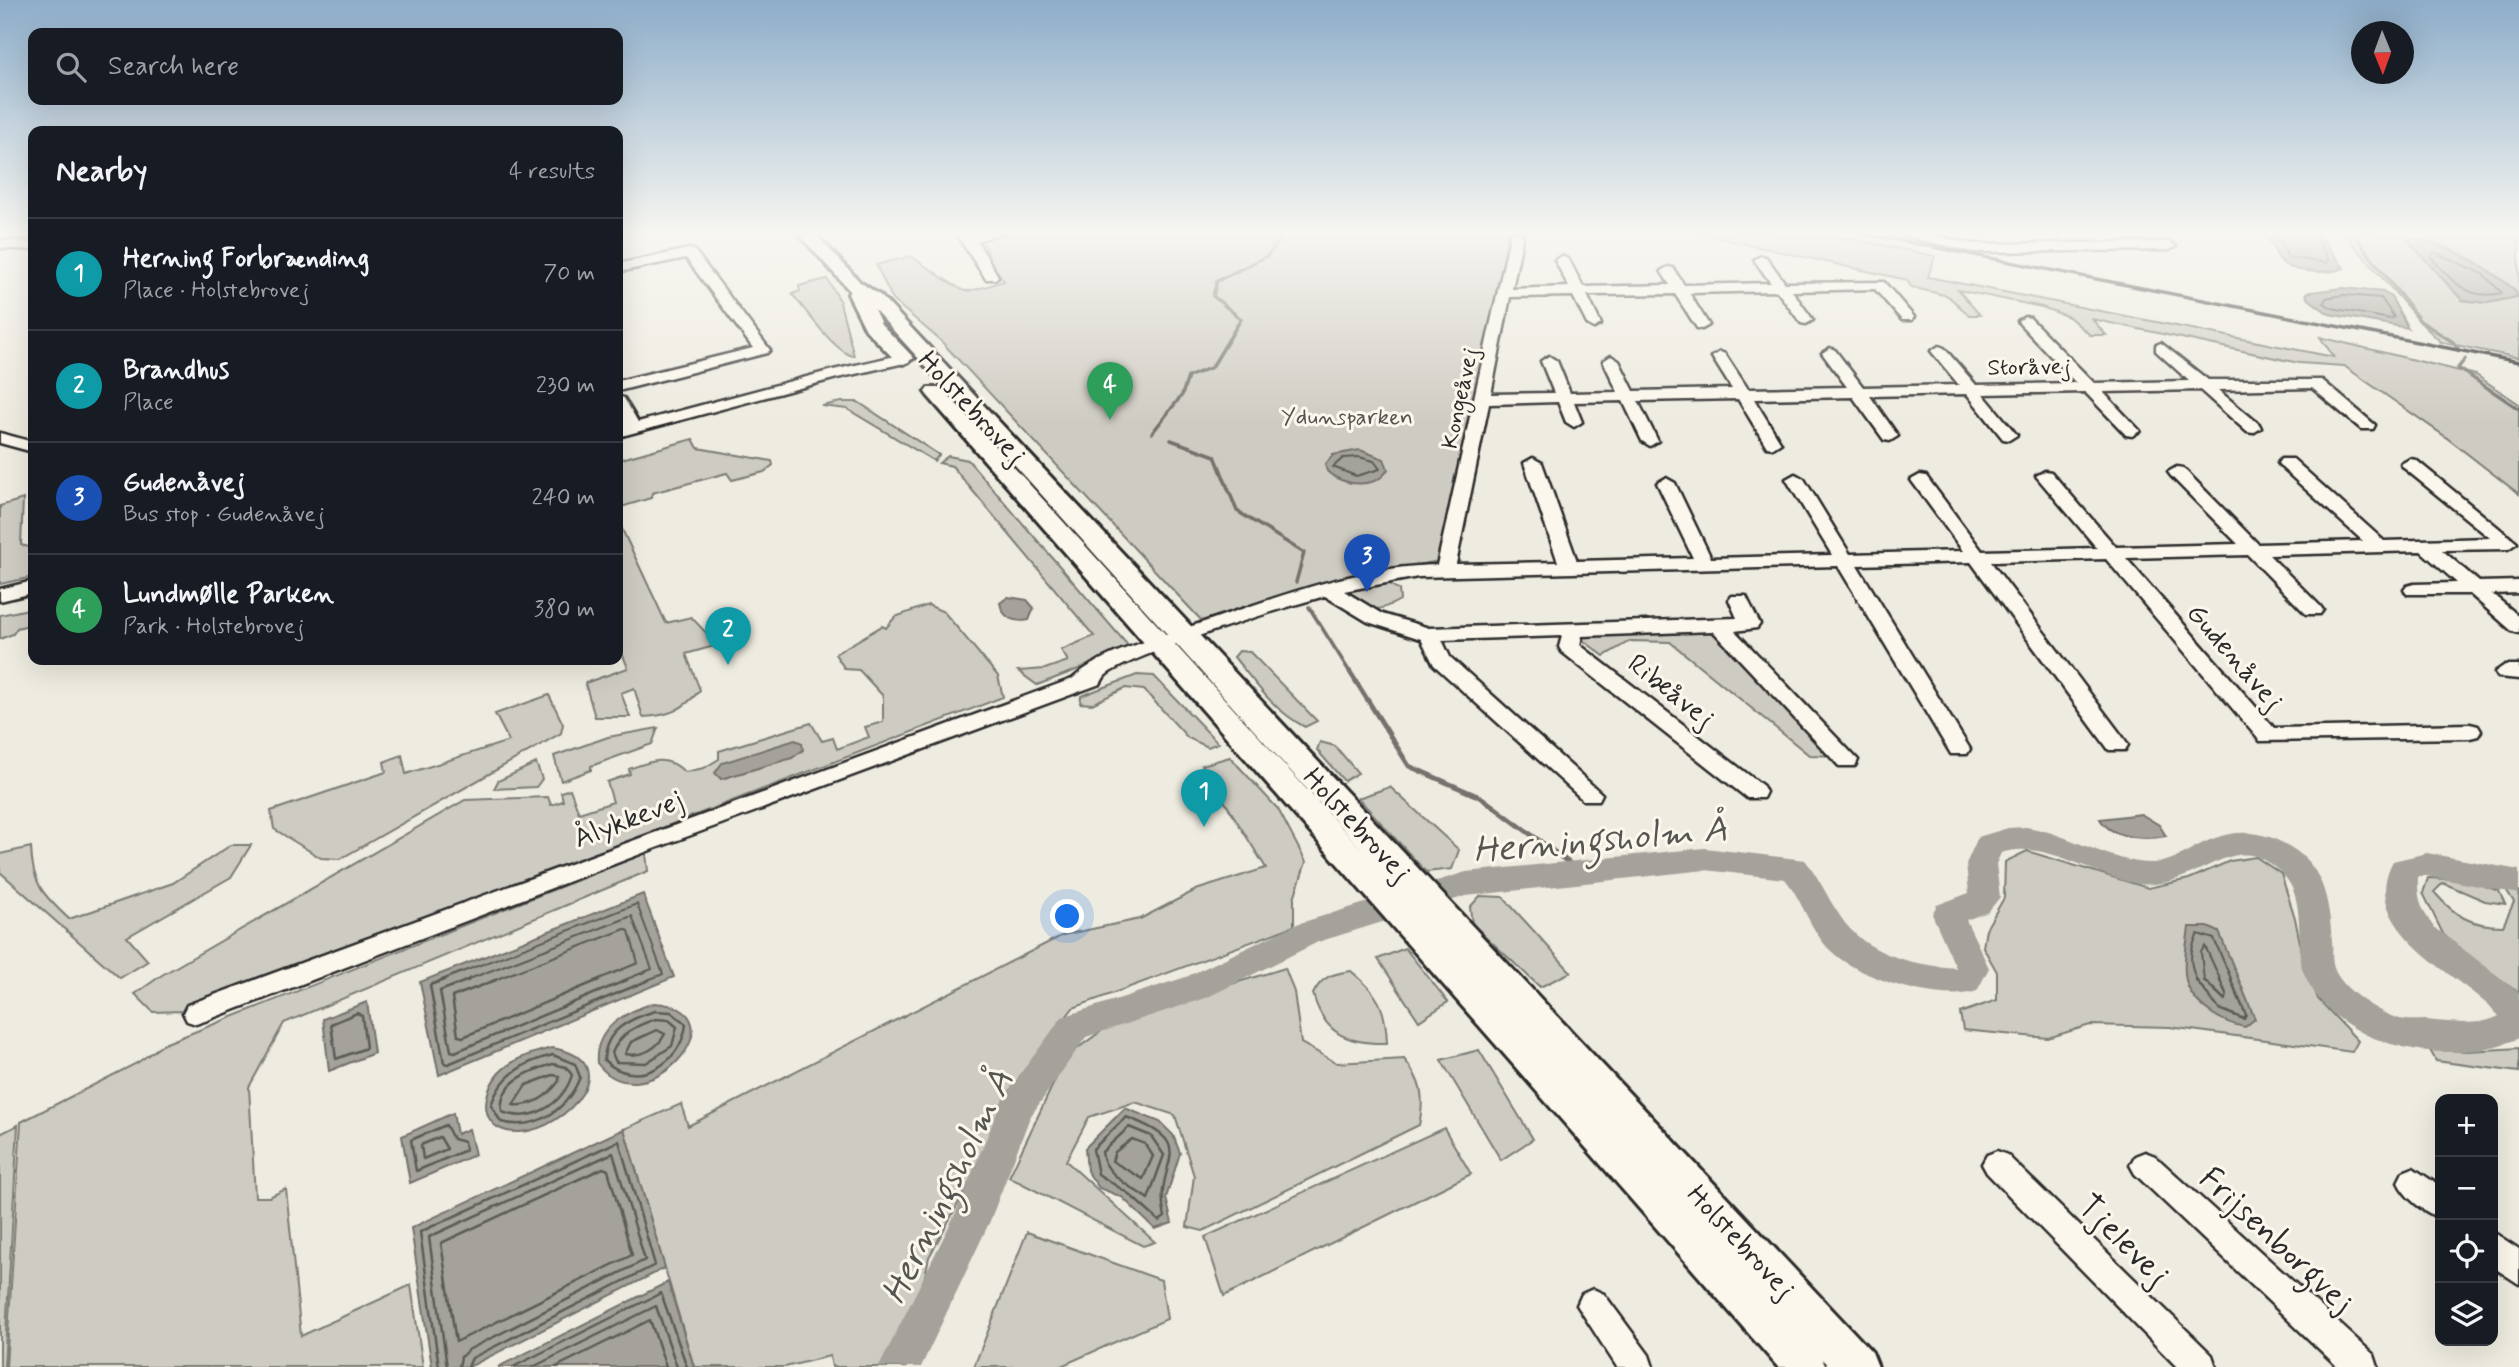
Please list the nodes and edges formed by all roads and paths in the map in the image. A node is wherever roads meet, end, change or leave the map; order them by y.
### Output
1 (721, 296) edge
2 (869, 296) edge
3 (1503, 296) edge
4 (1579, 296) edge
5 (1683, 296) edge
6 (1788, 296) edge
7 (1888, 296) edge
8 (1907, 317) dead end
9 (1806, 320) dead end
10 (2025, 321) dead end
11 (1594, 324) dead end
12 (1702, 325) dead end
13 (2161, 348) dead end
14 (1938, 351) dead end
15 (1830, 353) dead end
16 (909, 354) junction
17 (1720, 357) dead end
18 (1549, 361) dead end
19 (1611, 361) dead end
20 (623, 385) edge
21 (2204, 386) junction
22 (2089, 387) junction
23 (1971, 390) junction
24 (1858, 392) junction
25 (1743, 395) junction
26 (1628, 397) junction
27 (1564, 398) junction
28 (1483, 399) junction
29 (1574, 422) dead end
30 (2367, 425) dead end
31 (2253, 428) dead end
32 (625, 430) edge
33 (2132, 431) dead end
34 (2009, 435) dead end
35 (1890, 436) dead end
36 (0, 438) edge
37 (1650, 441) dead end
38 (1773, 443) dead end
39 (28, 446) edge
40 (1533, 463) dead end
41 (2287, 463) dead end
42 (2410, 464) dead end
43 (2176, 472) dead end
44 (2045, 476) dead end
45 (1796, 479) dead end
46 (1920, 480) dead end
47 (1666, 483) dead end
48 (2425, 545) junction
49 (2379, 546) junction
50 (2253, 550) junction
51 (2111, 553) junction
52 (1976, 557) junction
53 (1845, 560) junction
54 (1705, 564) junction
55 (1570, 568) junction
56 (1446, 569) junction
57 (2519, 587) edge
58 (28, 588) edge
59 (1326, 588) junction
60 (2475, 589) junction
61 (2414, 590) dead end
62 (0, 595) edge
63 (1739, 600) dead end
64 (2313, 610) dead end
65 (1718, 625) junction
66 (2519, 627) edge
67 (1574, 629) junction
68 (1429, 634) junction
69 (1177, 646) junction
70 (2470, 731) dead end
71 (2117, 745) dead end
72 (1959, 749) dead end
73 (1847, 760) dead end
74 (1755, 792) dead end
75 (1591, 794) dead end
76 (1407, 877) joint
77 (1434, 929) junction
78 (196, 1013) dead end
79 (1997, 1164) dead end
80 (2145, 1165) dead end
81 (2413, 1182) dead end
82 (2435, 1200) edge
83 (2498, 1251) edge
84 (2519, 1269) edge
85 (1593, 1305) dead end
86 (1637, 1367) edge
87 (1805, 1367) edge
88 (1857, 1367) edge
89 (2200, 1367) edge
90 (2362, 1367) edge

1 - 20 street
2 - 16 main road, Holstebrovej
3 - 28 street, Kongeåvej
4 - 11 street
5 - 12 street
6 - 9 street
7 - 8 street
10 - 22 street, Storåvej
13 - 21 street
14 - 23 street, Storåvej
15 - 24 street
16 - 32 street
16 - 69 main road, Holstebrovej
16 - 69 main road, Holstebrovej
17 - 25 street
18 - 27 street
19 - 26 street
21 - 22 street, Storåvej
21 - 30 street, Storåvej
21 - 31 street
22 - 23 street, Storåvej
22 - 33 street, Storåvej
23 - 24 street, Storåvej
23 - 34 street, Storåvej
24 - 25 street, Storåvej
24 - 35 street
25 - 26 street, Storåvej
25 - 38 street
26 - 27 street, Storåvej
26 - 37 street
27 - 28 street, Storåvej
27 - 29 street
28 - 56 street, Kongeåvej
36 - 39 street
40 - 55 street
41 - 49 street
42 - 48 street
43 - 50 street
44 - 51 street, Gudenåvej
45 - 53 street
46 - 52 street
47 - 54 street
48 - 49 street
48 - 60 street
49 - 50 street
50 - 51 street
50 - 64 street
51 - 52 street
51 - 70 street, Gudenåvej
52 - 53 street
52 - 71 street
53 - 54 street
53 - 72 street
54 - 55 street
55 - 56 street
56 - 59 street
57 - 60 street
58 - 62 street
59 - 68 street, Ribeåvej
59 - 69 street
60 - 61 street
60 - 66 street
63 - 65 street, Ribeåvej
65 - 67 street, Ribeåvej
65 - 73 street
67 - 68 street, Ribeåvej
67 - 74 street, Ribeåvej
68 - 75 street
69 - 76 main road, Holstebrovej
69 - 77 main road, Holstebrovej
69 - 78 street, Ålykkevej
76 - 77 main road, Holstebrovej
77 - 87 main road, Holstebrovej
77 - 88 main road, Holstebrovej
79 - 89 street, Tjelevej
80 - 90 street, Frijsenborgvej
81 - 82 street
83 - 84 street
85 - 86 street

